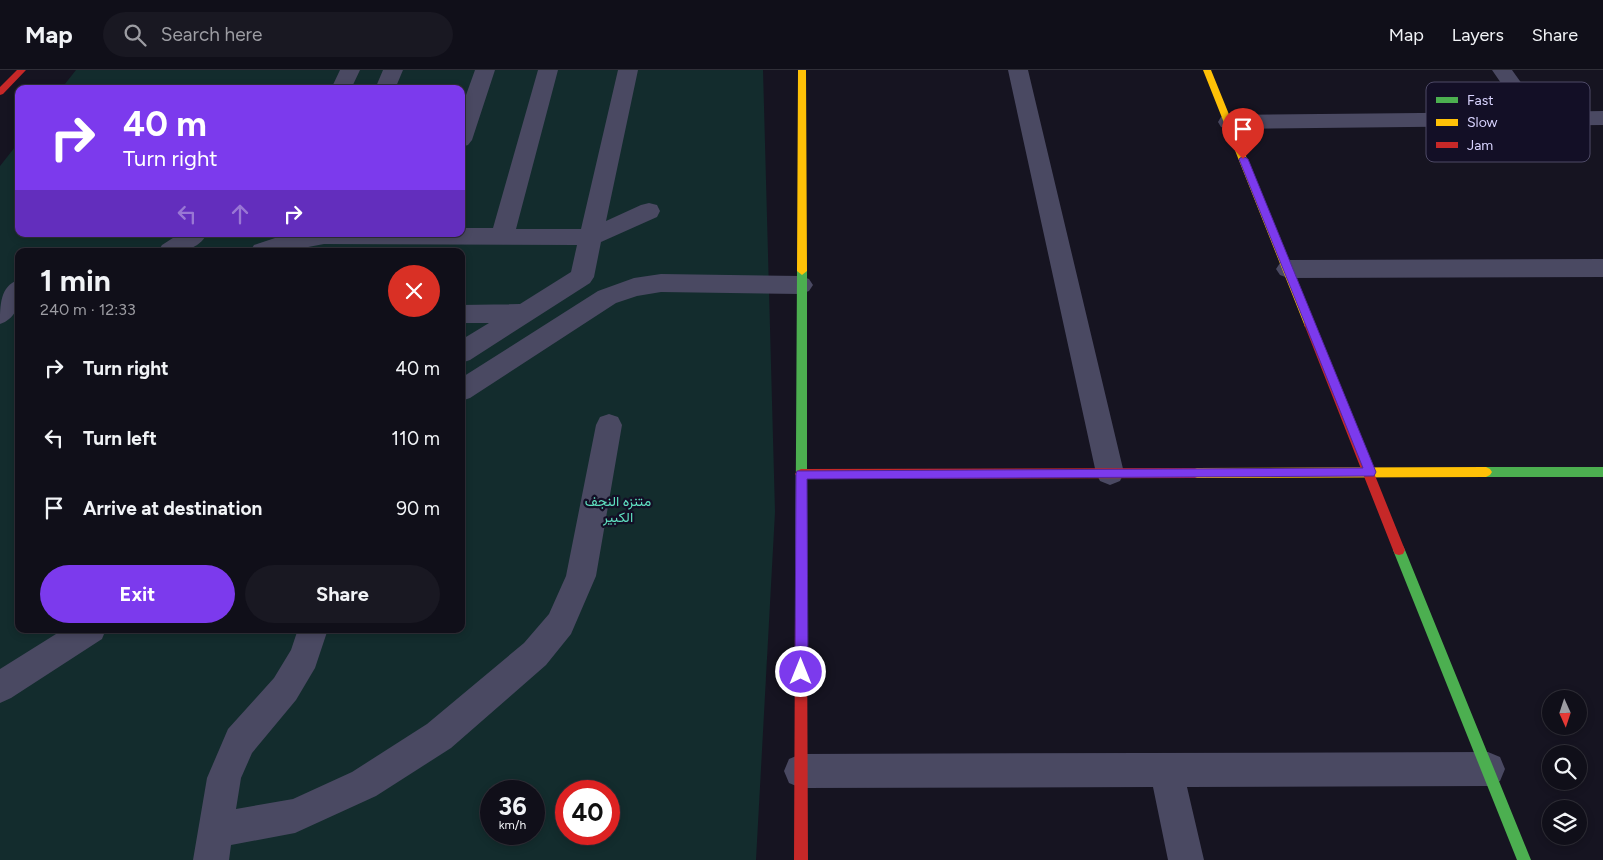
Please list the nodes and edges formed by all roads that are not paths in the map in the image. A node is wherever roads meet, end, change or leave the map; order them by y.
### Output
1 (22, 70) edge
2 (350, 70) edge
3 (393, 70) edge
4 (484, 70) edge
5 (548, 70) edge
6 (628, 70) edge
7 (802, 70) edge
8 (1018, 70) edge
9 (1207, 70) edge
10 (1502, 70) edge
11 (1510, 82) edge
12 (343, 85) edge
13 (387, 85) edge
14 (0, 92) edge
15 (1590, 118) edge
16 (1603, 118) edge
17 (1426, 120) edge
18 (1228, 122) junction
19 (465, 128) edge
20 (649, 211) dead end
21 (465, 235) edge
22 (502, 236) junction
23 (191, 237) edge
24 (387, 237) edge
25 (591, 237) junction
26 (323, 240) edge
27 (174, 248) edge
28 (271, 248) edge
29 (1603, 268) edge
30 (1288, 269) junction
31 (801, 285) junction
32 (12, 288) edge
33 (524, 313) junction
34 (465, 314) edge
35 (0, 315) edge
36 (465, 351) edge
37 (465, 388) edge
38 (609, 425) dead end
39 (1370, 472) junction
40 (1603, 472) edge
41 (1110, 473) junction
42 (801, 474) junction
43 (85, 633) edge
44 (312, 633) edge
45 (0, 688) edge
46 (1488, 769) junction
47 (1166, 770) junction
48 (801, 772) junction
49 (214, 845) edge
50 (801, 860) edge
51 (1186, 860) edge
52 (1524, 860) edge

1 - 14 street
2 - 12 street
3 - 13 street
4 - 19 street
5 - 22 street
6 - 25 street
7 - 31 street
8 - 41 street
9 - 18 street
10 - 11 street
15 - 16 street
17 - 18 street
18 - 30 street
20 - 25 street
21 - 22 street
22 - 25 street
23 - 27 street
24 - 26 street
25 - 33 street
26 - 28 street
29 - 30 street
30 - 39 street
31 - 37 street
31 - 42 street
32 - 35 street
33 - 34 street
33 - 36 street
38 - 49 street
39 - 40 street
39 - 41 street
39 - 46 street
41 - 42 street
42 - 48 street
43 - 45 street
44 - 49 street
46 - 47 street
46 - 52 street
47 - 48 street
47 - 51 street
48 - 50 street

